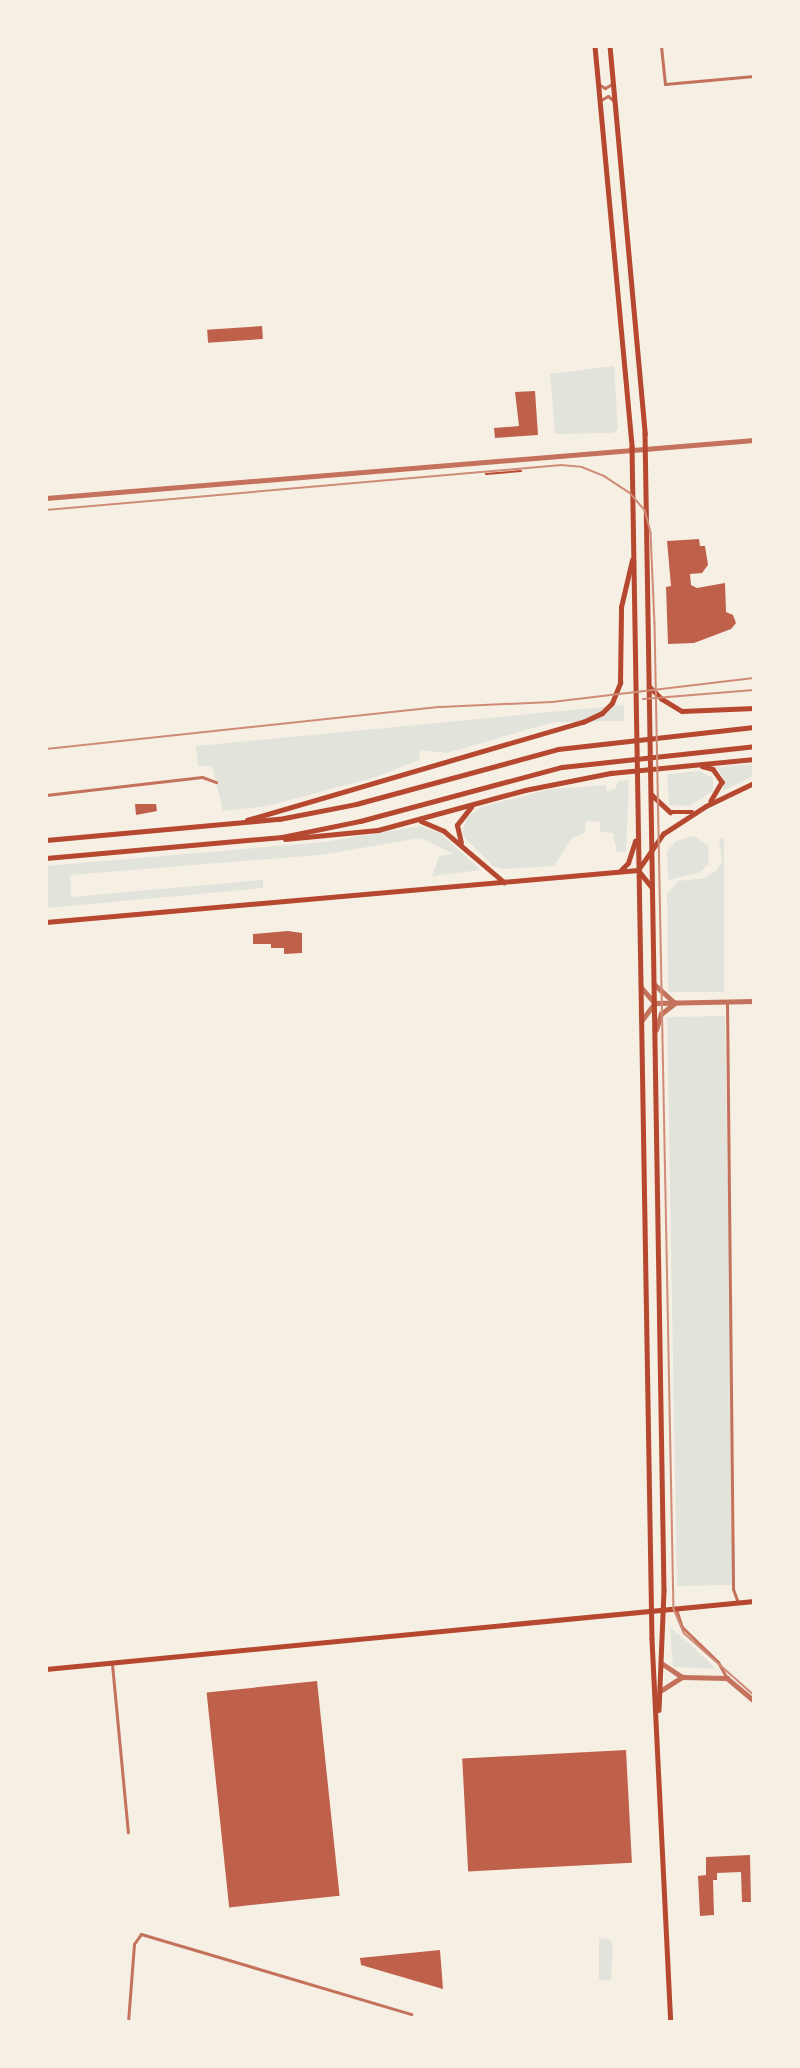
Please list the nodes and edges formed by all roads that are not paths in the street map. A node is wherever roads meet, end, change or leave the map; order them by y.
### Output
1 (596, 46) edge
2 (610, 46) edge
3 (661, 46) edge
4 (753, 76) edge
5 (613, 80) junction
6 (598, 81) junction
7 (615, 103) junction
8 (600, 104) junction
9 (753, 440) edge
10 (632, 447) junction
11 (645, 447) junction
12 (46, 498) edge
13 (633, 524) junction
14 (644, 524) junction
15 (634, 551) junction
16 (649, 685) junction
17 (753, 708) edge
18 (753, 728) edge
19 (753, 746) edge
20 (753, 759) edge
21 (693, 765) junction
22 (216, 782) dead end
23 (753, 783) edge
24 (650, 790) junction
25 (46, 795) edge
26 (479, 803) junction
27 (705, 806) junction
28 (697, 810) junction
29 (413, 822) junction
30 (222, 825) junction
31 (638, 828) junction
32 (46, 840) edge
33 (257, 840) junction
34 (467, 849) junction
35 (652, 854) junction
36 (46, 858) edge
37 (638, 870) junction
38 (618, 871) junction
39 (504, 882) junction
40 (652, 888) junction
41 (46, 922) edge
42 (640, 984) junction
43 (654, 984) junction
44 (753, 1001) edge
45 (727, 1002) junction
46 (655, 1003) junction
47 (675, 1003) junction
48 (641, 1024) junction
49 (656, 1030) junction
50 (753, 1601) edge
51 (738, 1603) junction
52 (676, 1608) junction
53 (664, 1610) junction
54 (652, 1611) junction
55 (112, 1663) junction
56 (663, 1664) junction
57 (46, 1669) edge
58 (682, 1677) junction
59 (727, 1678) junction
60 (662, 1690) junction
61 (753, 1701) edge
62 (658, 1713) junction
63 (128, 1832) dead end
64 (411, 2014) dead end
65 (128, 2022) edge
66 (671, 2022) edge

1 - 6 main road
2 - 5 main road
3 - 4 street
5 - 6 street
5 - 7 main road
6 - 8 main road
7 - 8 street
7 - 11 main road
8 - 10 main road
9 - 11 street
10 - 11 street
10 - 12 street
10 - 13 main road
11 - 14 main road
13 - 14 main road
13 - 15 main road
14 - 16 main road
15 - 30 main road
15 - 31 main road
16 - 17 main road
16 - 24 main road
18 - 30 main road
19 - 33 main road
20 - 21 main road
21 - 26 main road
21 - 27 main road
22 - 25 street
23 - 27 main road
24 - 28 main road
24 - 35 main road
26 - 29 main road
26 - 34 main road
27 - 28 main road
28 - 35 main road
29 - 33 main road
29 - 34 main road
30 - 32 main road
31 - 37 main road
31 - 38 main road
33 - 36 main road
34 - 39 main road
35 - 37 main road
35 - 40 main road
37 - 38 main road
37 - 40 main road
37 - 42 main road
38 - 39 main road
39 - 41 main road
40 - 43 main road
42 - 46 street
42 - 48 main road
43 - 46 main road
43 - 47 street
44 - 45 street
45 - 47 street
45 - 51 street
46 - 47 street
46 - 48 street
46 - 49 main road
47 - 49 street
48 - 54 main road
49 - 53 main road
50 - 51 main road
51 - 52 main road
52 - 53 main road
52 - 59 street
53 - 54 main road
53 - 56 main road
54 - 55 main road
54 - 62 main road
55 - 57 main road
55 - 63 street
56 - 58 street
56 - 60 main road
58 - 59 street
58 - 60 street
59 - 61 street
60 - 62 main road
62 - 66 main road
64 - 65 street

